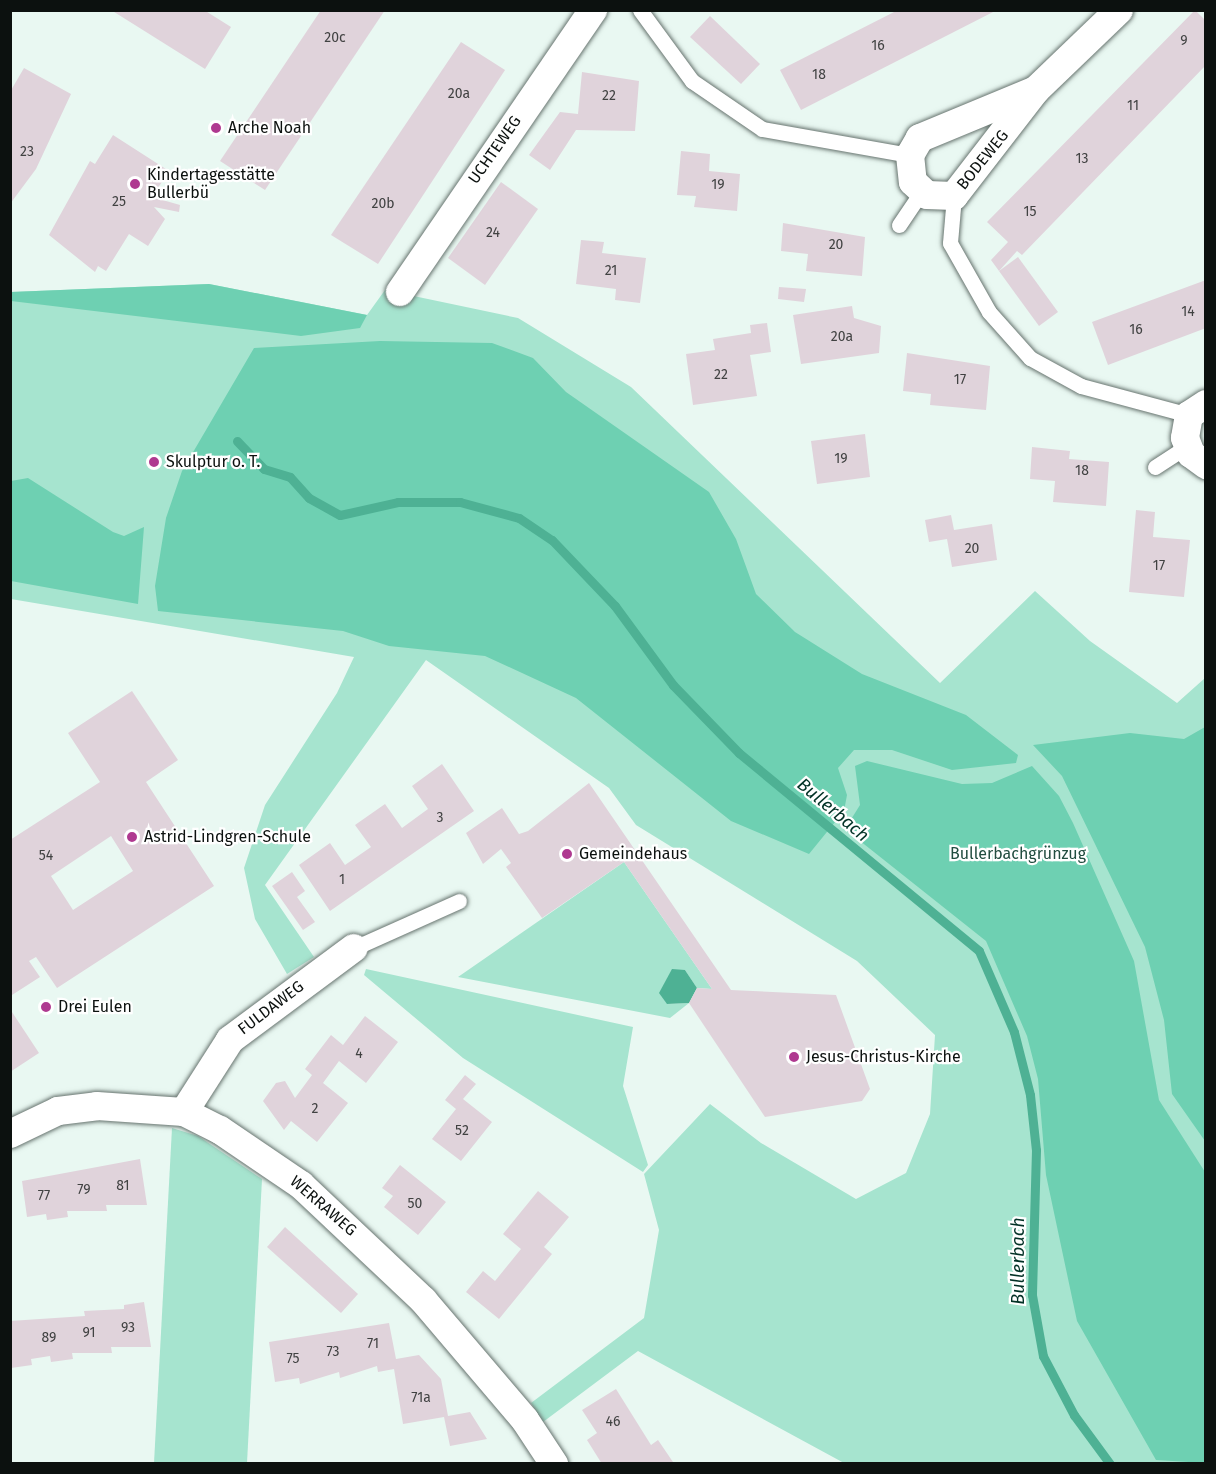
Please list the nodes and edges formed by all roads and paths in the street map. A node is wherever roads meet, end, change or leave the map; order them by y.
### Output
1 (593, 10) edge
2 (640, 10) edge
3 (1119, 10) edge
4 (1036, 90) junction
5 (910, 155) junction
6 (921, 192) junction
7 (954, 196) junction
8 (899, 225) dead end
9 (400, 291) dead end
10 (1197, 410) edge
11 (1196, 456) edge
12 (1155, 467) dead end
13 (459, 901) dead end
14 (354, 948) joint
15 (184, 1112) junction
16 (10, 1134) edge
17 (554, 1464) edge

1 - 9 street, UCHTEWEG
2 - 5 lane
3 - 4 street, BODEWEG
4 - 5 street, BODEWEG
4 - 7 street, BODEWEG
5 - 6 street
6 - 7 street, BODEWEG
6 - 8 lane
7 - 10 lane
10 - 11 street
11 - 12 lane
13 - 14 lane
14 - 15 street, FULDAWEG
15 - 16 street, WERRAWEG
15 - 17 street, WERRAWEG

